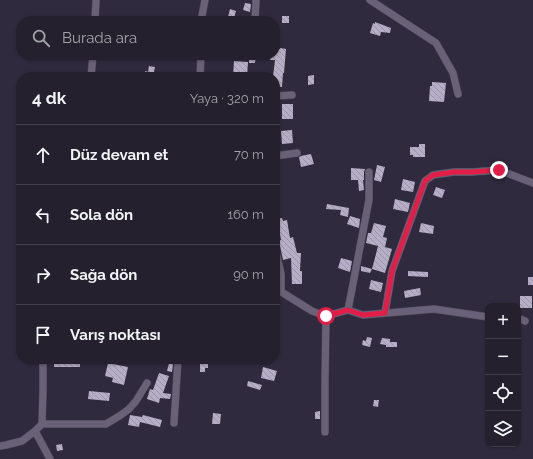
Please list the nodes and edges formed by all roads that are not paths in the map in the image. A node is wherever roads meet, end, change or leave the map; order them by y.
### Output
1 (96, 0) edge
2 (205, 0) edge
3 (256, 0) edge
4 (370, 0) edge
5 (95, 16) edge
6 (202, 16) edge
7 (255, 16) edge
8 (93, 60) edge
9 (201, 60) edge
10 (91, 72) edge
11 (200, 72) edge
12 (458, 94) dead end
13 (292, 95) dead end
14 (280, 96) edge
15 (297, 153) dead end
16 (280, 155) edge
17 (369, 172) dead end
18 (533, 183) edge
19 (280, 266) edge
20 (280, 282) edge
21 (280, 291) edge
22 (348, 310) junction
23 (385, 313) junction
24 (326, 316) junction
25 (485, 317) edge
26 (521, 319) edge
27 (525, 321) dead end
28 (43, 364) edge
29 (178, 364) edge
30 (147, 383) dead end
31 (42, 424) junction
32 (174, 424) dead end
33 (35, 431) junction
34 (325, 432) dead end
35 (0, 446) edge
36 (50, 459) edge

1 - 5 street
2 - 6 street
3 - 7 street
4 - 12 street
8 - 10 street
9 - 11 street
13 - 14 street
15 - 16 street
17 - 22 street
18 - 23 street
19 - 20 street
21 - 24 street
22 - 23 street
22 - 24 street
23 - 25 street
24 - 34 street
26 - 27 street
28 - 31 street
29 - 32 street
30 - 31 street
31 - 33 street
33 - 35 street
33 - 36 street

